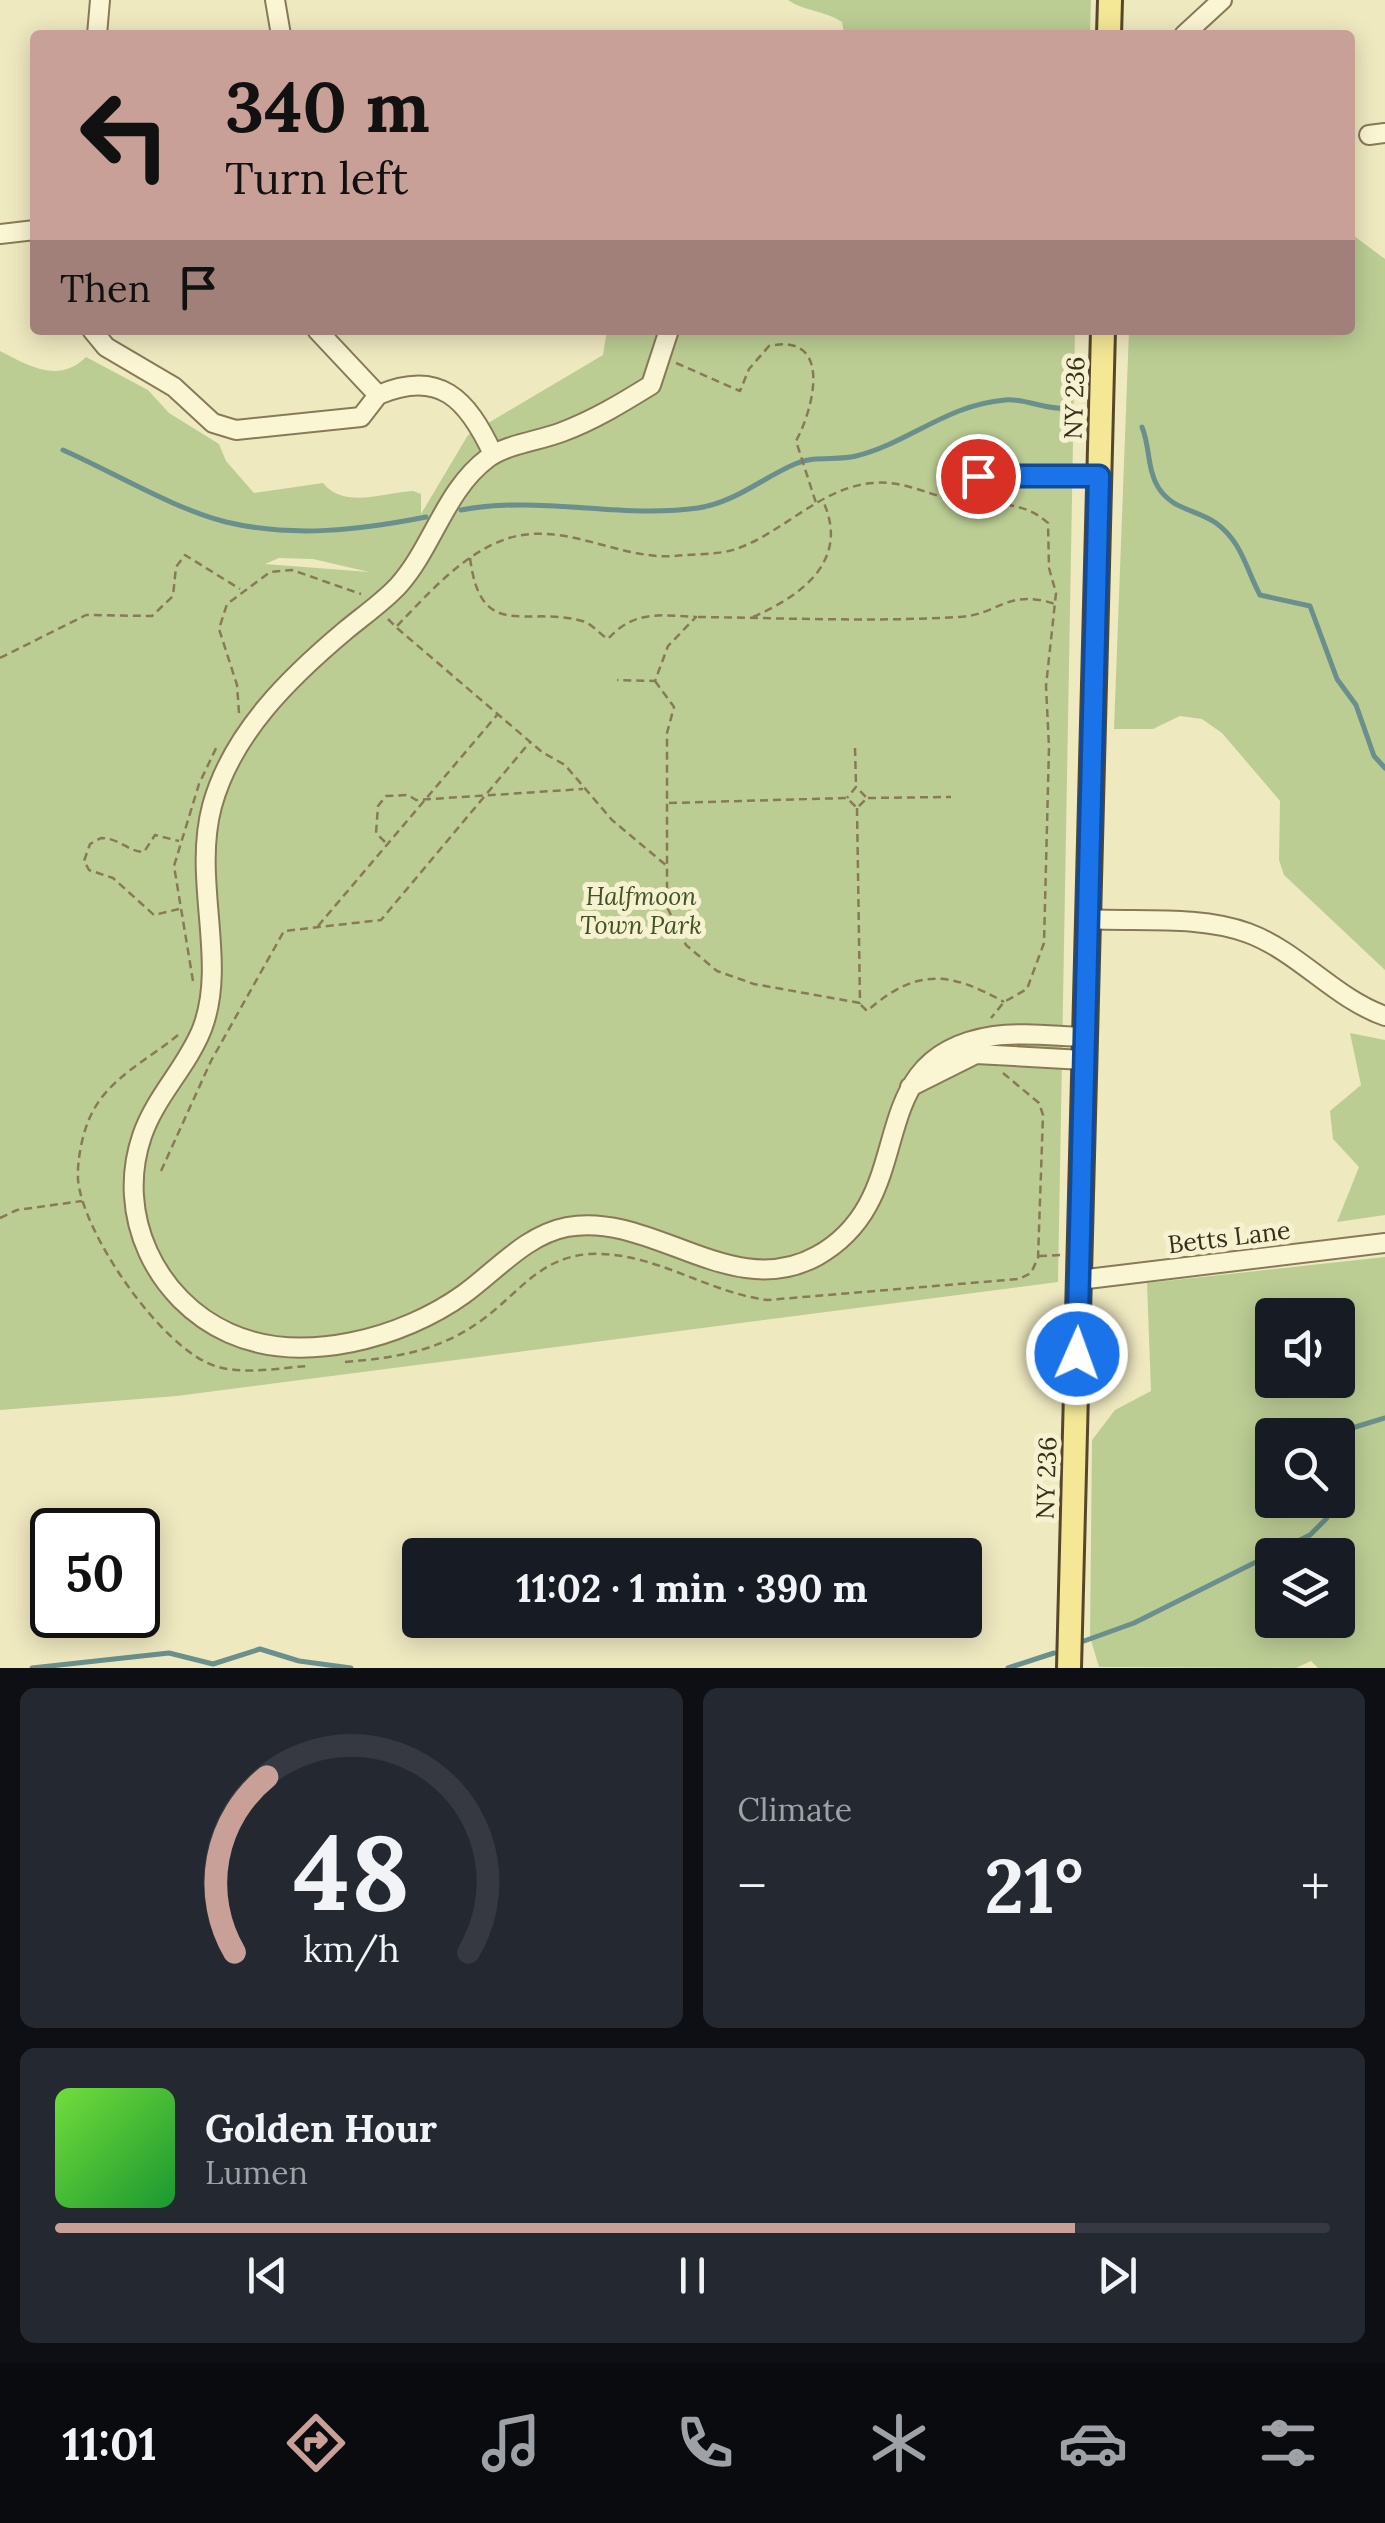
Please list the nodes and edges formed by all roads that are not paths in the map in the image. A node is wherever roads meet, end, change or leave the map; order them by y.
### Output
1 (100, 0) edge
2 (274, 0) edge
3 (1110, 0) edge
4 (1222, 0) edge
5 (97, 30) edge
6 (280, 30) edge
7 (1109, 30) edge
8 (1189, 30) edge
9 (30, 231) edge
10 (0, 234) edge
11 (96, 335) edge
12 (322, 335) edge
13 (668, 335) edge
14 (1103, 335) edge
15 (378, 395) junction
16 (493, 454) junction
17 (978, 476) dead end
18 (1099, 476) junction
19 (1087, 919) junction
20 (1385, 1016) edge
21 (1084, 1048) junction
22 (1385, 1243) edge
23 (1079, 1280) junction
24 (1068, 1668) edge

1 - 5 street
2 - 6 street
3 - 7 main road
4 - 8 street
9 - 10 street
11 - 15 street
12 - 15 street
13 - 16 street
14 - 18 main road, NY 236 / NY 236
15 - 16 street
16 - 21 street
17 - 18 street
18 - 19 main road, NY 236 / NY 236
19 - 20 street
19 - 21 main road, NY 236 / NY 236
21 - 23 main road, NY 236 / NY 236
22 - 23 street, Betts Lane
23 - 24 main road, NY 236 / NY 236

